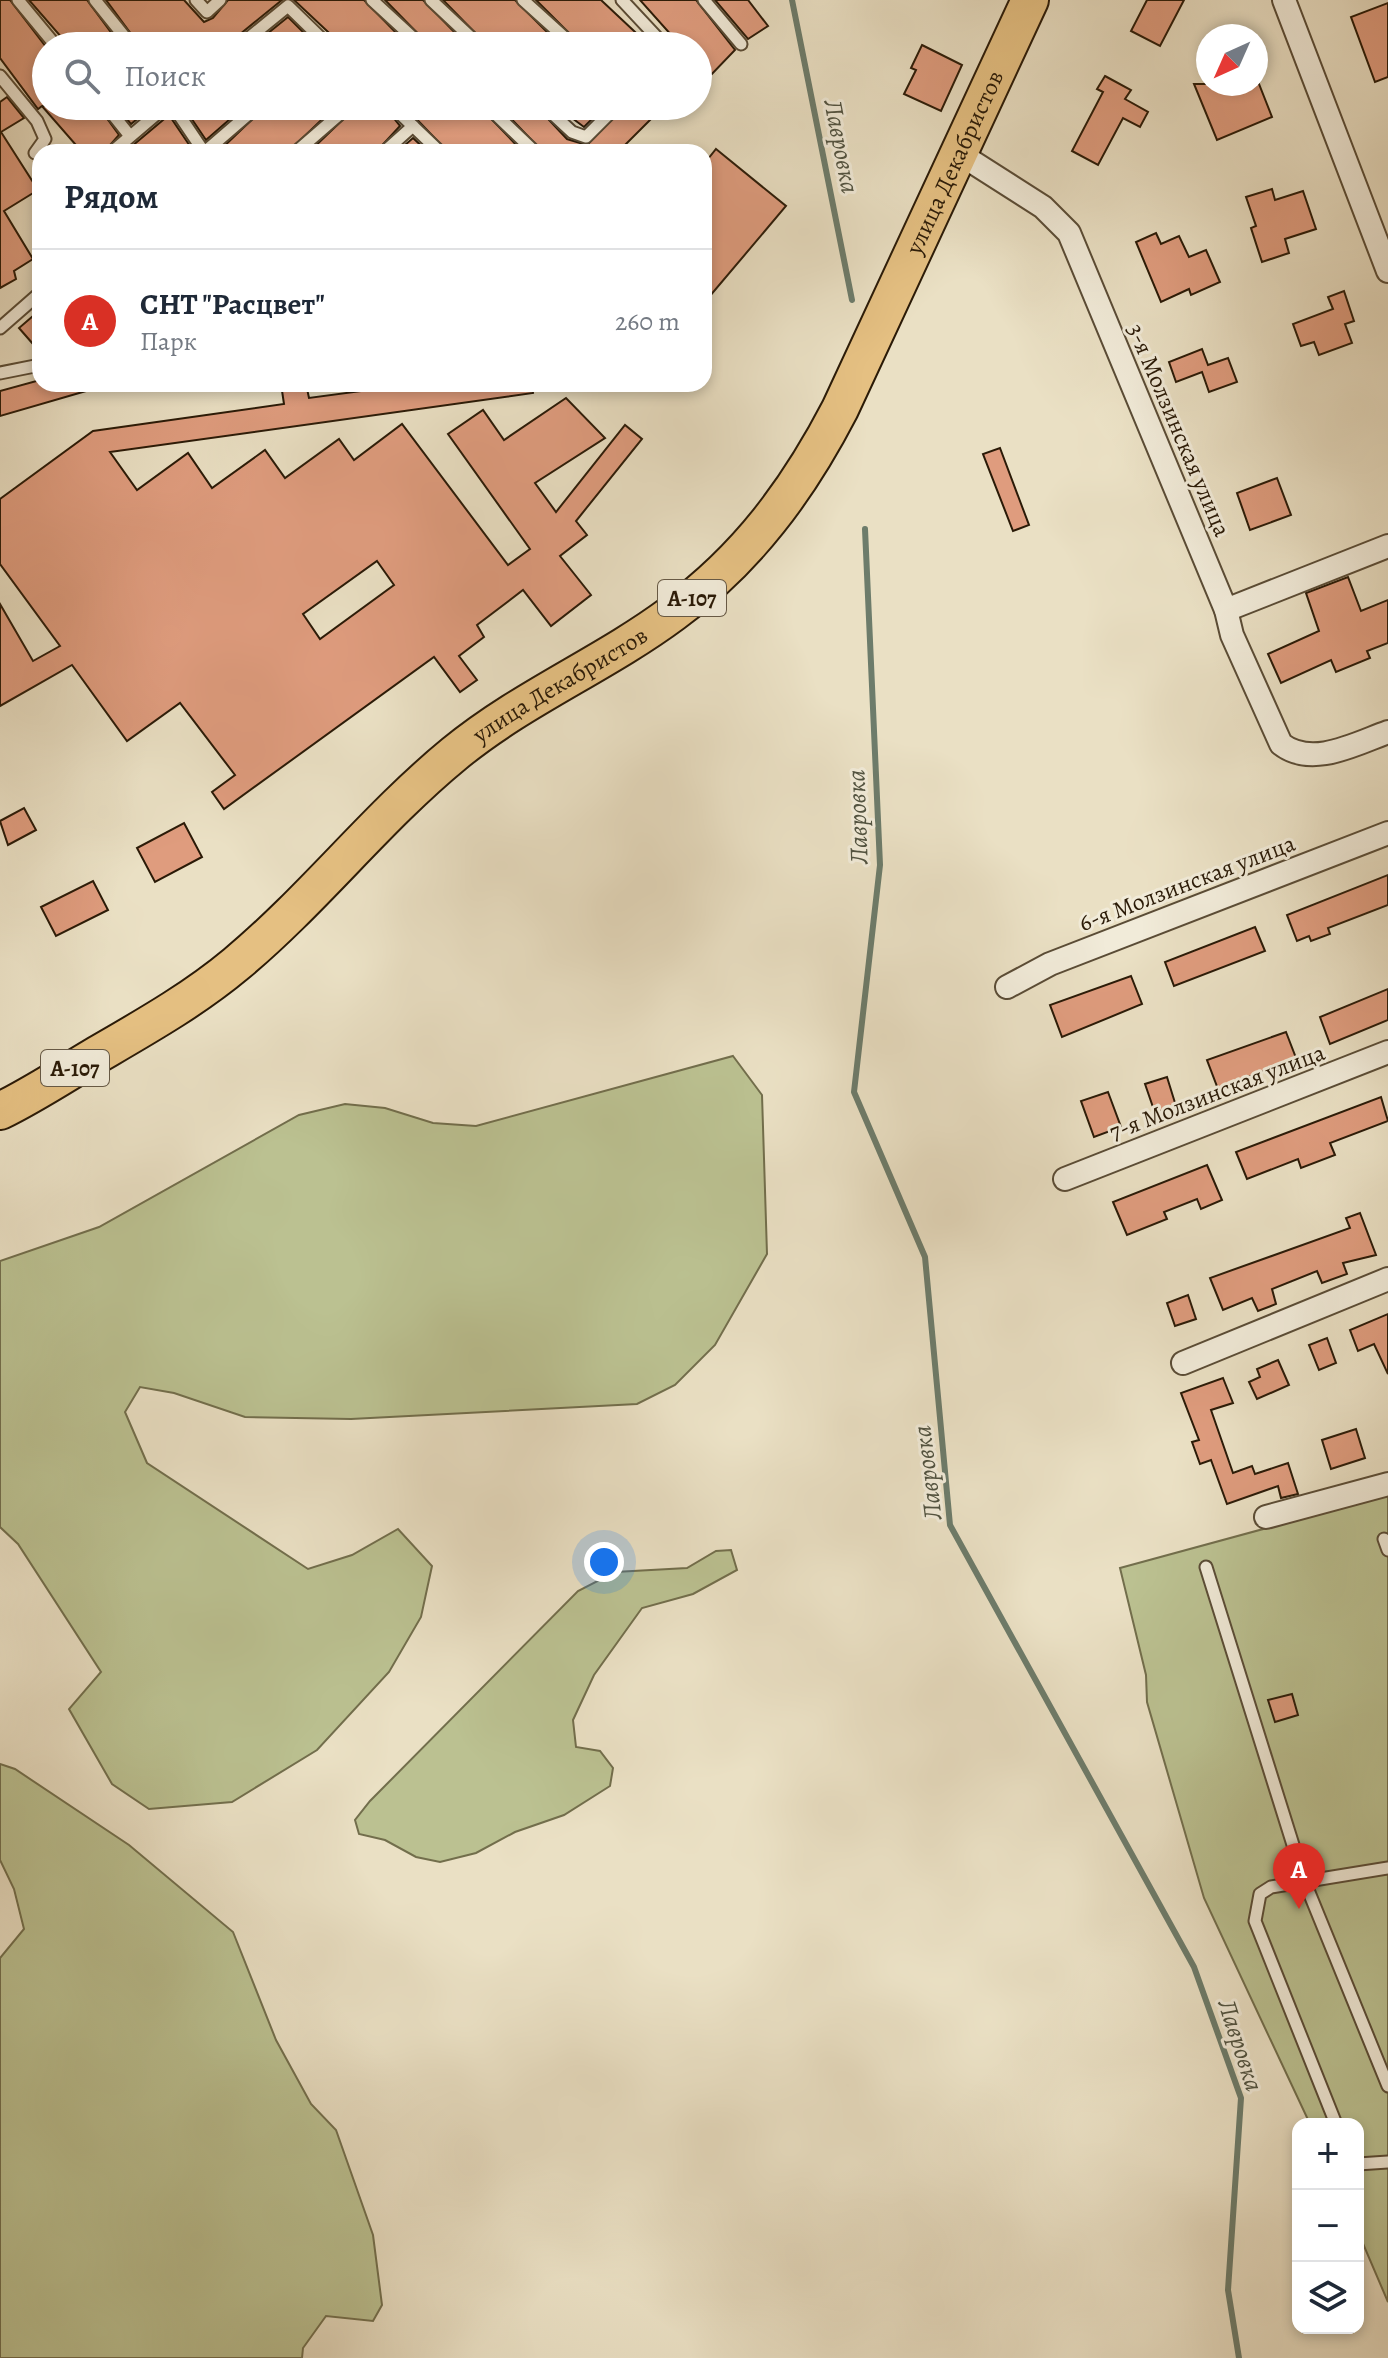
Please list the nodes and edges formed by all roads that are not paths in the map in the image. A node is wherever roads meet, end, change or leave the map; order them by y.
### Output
1 (18, 0) edge
2 (95, 0) edge
3 (196, 0) edge
4 (220, 0) edge
5 (372, 0) edge
6 (431, 0) edge
7 (523, 0) edge
8 (622, 0) edge
9 (704, 0) edge
10 (1030, 0) edge
11 (1284, 0) edge
12 (44, 32) edge
13 (121, 32) edge
14 (256, 32) edge
15 (315, 32) edge
16 (407, 32) edge
17 (465, 32) edge
18 (558, 32) edge
19 (652, 32) edge
20 (741, 44) dead end
21 (0, 76) edge
22 (32, 115) edge
23 (36, 120) edge
24 (117, 120) edge
25 (149, 120) edge
26 (183, 120) edge
27 (242, 120) edge
28 (333, 120) edge
29 (407, 120) edge
30 (502, 120) edge
31 (559, 120) edge
32 (603, 120) edge
33 (413, 126) junction
34 (130, 136) junction
35 (41, 144) edge
36 (121, 144) edge
37 (201, 144) edge
38 (214, 144) edge
39 (305, 144) edge
40 (393, 144) edge
41 (432, 144) edge
42 (527, 144) edge
43 (960, 154) junction
44 (1388, 271) edge
45 (32, 300) edge
46 (0, 328) edge
47 (32, 367) edge
48 (0, 373) edge
49 (1388, 546) edge
50 (1226, 610) junction
51 (1388, 732) edge
52 (1388, 833) edge
53 (1007, 987) dead end
54 (1388, 1052) edge
55 (0, 1111) edge
56 (1065, 1179) dead end
57 (1388, 1279) edge
58 (1183, 1363) dead end
59 (1388, 1484) edge
60 (1266, 1517) dead end
61 (1206, 1567) dead end
62 (1388, 1868) edge
63 (1304, 1880) junction
64 (1388, 2086) edge
65 (1334, 2118) edge
66 (1388, 2162) edge
67 (1364, 2164) edge

1 - 12 lane
2 - 13 lane
3 - 4 lane
5 - 16 lane
6 - 17 lane
7 - 18 lane
8 - 19 lane
9 - 20 lane
10 - 43 highway, улица Декабристов / А-107
11 - 44 street
14 - 15 lane
21 - 22 lane
23 - 35 lane
24 - 34 lane
25 - 34 lane
26 - 37 lane
27 - 38 lane
28 - 39 lane
29 - 33 lane
30 - 42 lane
31 - 32 lane
33 - 40 lane
33 - 41 lane
34 - 36 lane
43 - 50 street, 3-я Молзинская улица
43 - 55 highway, улица Декабристов / А-107
45 - 46 lane
47 - 48 lane
49 - 50 street
50 - 51 street
52 - 53 street, 6-я Молзинская улица
54 - 56 street, 7-я Молзинская улица
57 - 58 street
59 - 60 street
61 - 63 lane
62 - 63 lane
63 - 64 lane
63 - 65 lane
66 - 67 lane

